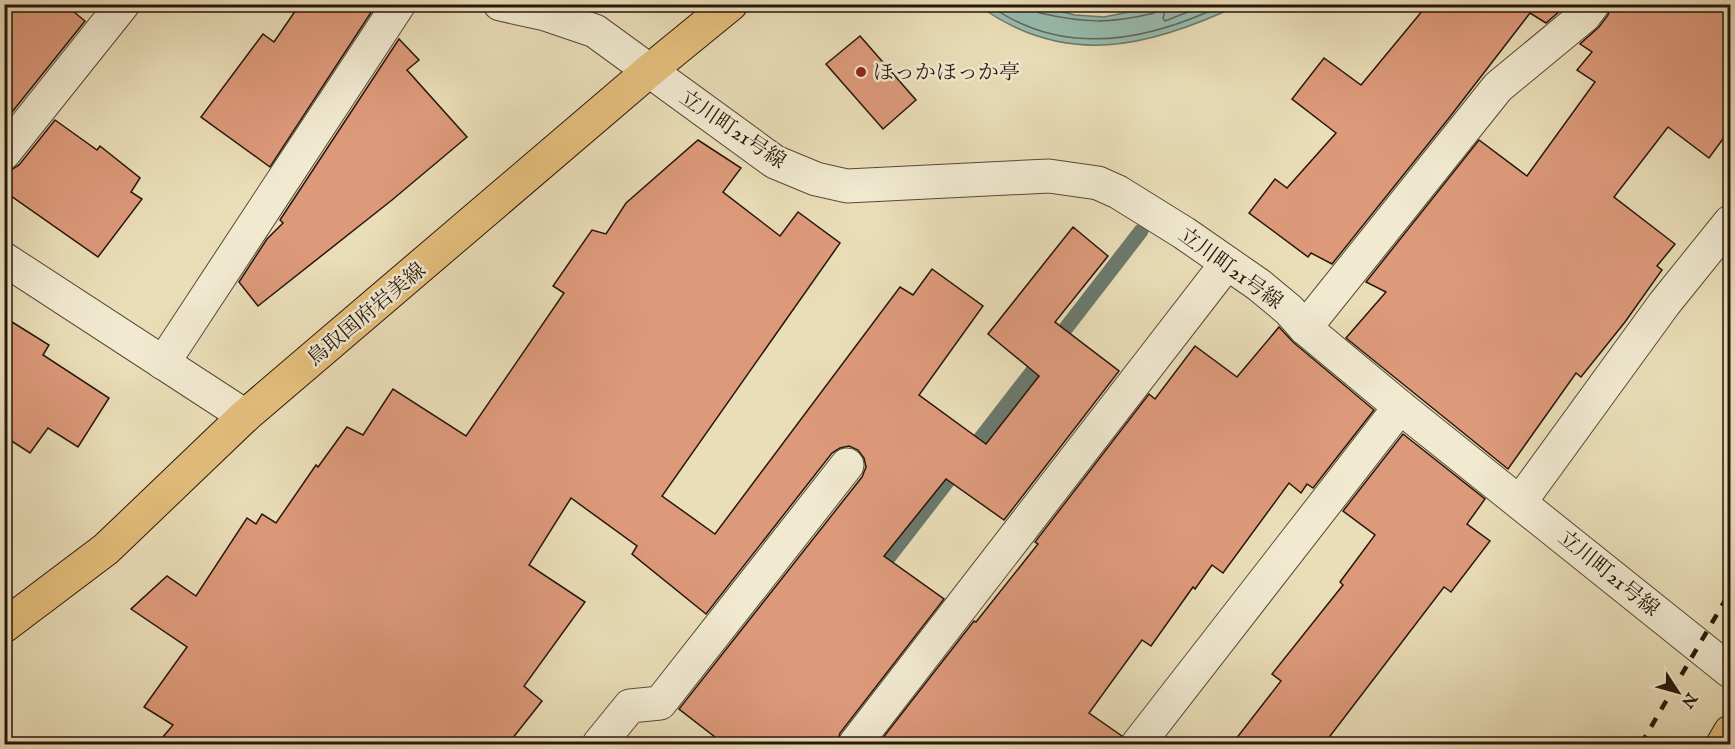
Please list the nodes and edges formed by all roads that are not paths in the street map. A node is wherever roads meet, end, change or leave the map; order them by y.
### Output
1 (123, 4) edge
2 (399, 4) edge
3 (500, 4) edge
4 (731, 4) edge
5 (1593, 4) edge
6 (649, 71) junction
7 (4, 153) edge
8 (1731, 222) edge
9 (4, 259) edge
10 (1227, 263) junction
11 (1305, 328) junction
12 (163, 363) junction
13 (1400, 407) junction
14 (245, 416) junction
15 (846, 465) dead end
16 (1520, 502) junction
17 (4, 626) edge
18 (1731, 671) edge
19 (1731, 732) edge
20 (599, 744) edge
21 (855, 744) edge
22 (1138, 744) edge
23 (1723, 744) edge

1 - 7 street
2 - 12 street
3 - 6 street, 立川町21号線
4 - 6 main road, 鳥取国府岩美線
5 - 11 street
6 - 10 street, 立川町21号線
6 - 14 main road, 鳥取国府岩美線
8 - 16 street
9 - 12 street
10 - 11 street, 立川町21号線
10 - 21 street
11 - 13 street, 立川町21号線
12 - 14 street
13 - 16 street, 立川町21号線
13 - 22 street
14 - 17 main road, 鳥取国府岩美線
15 - 20 street
16 - 18 street, 立川町21号線
19 - 23 main road

